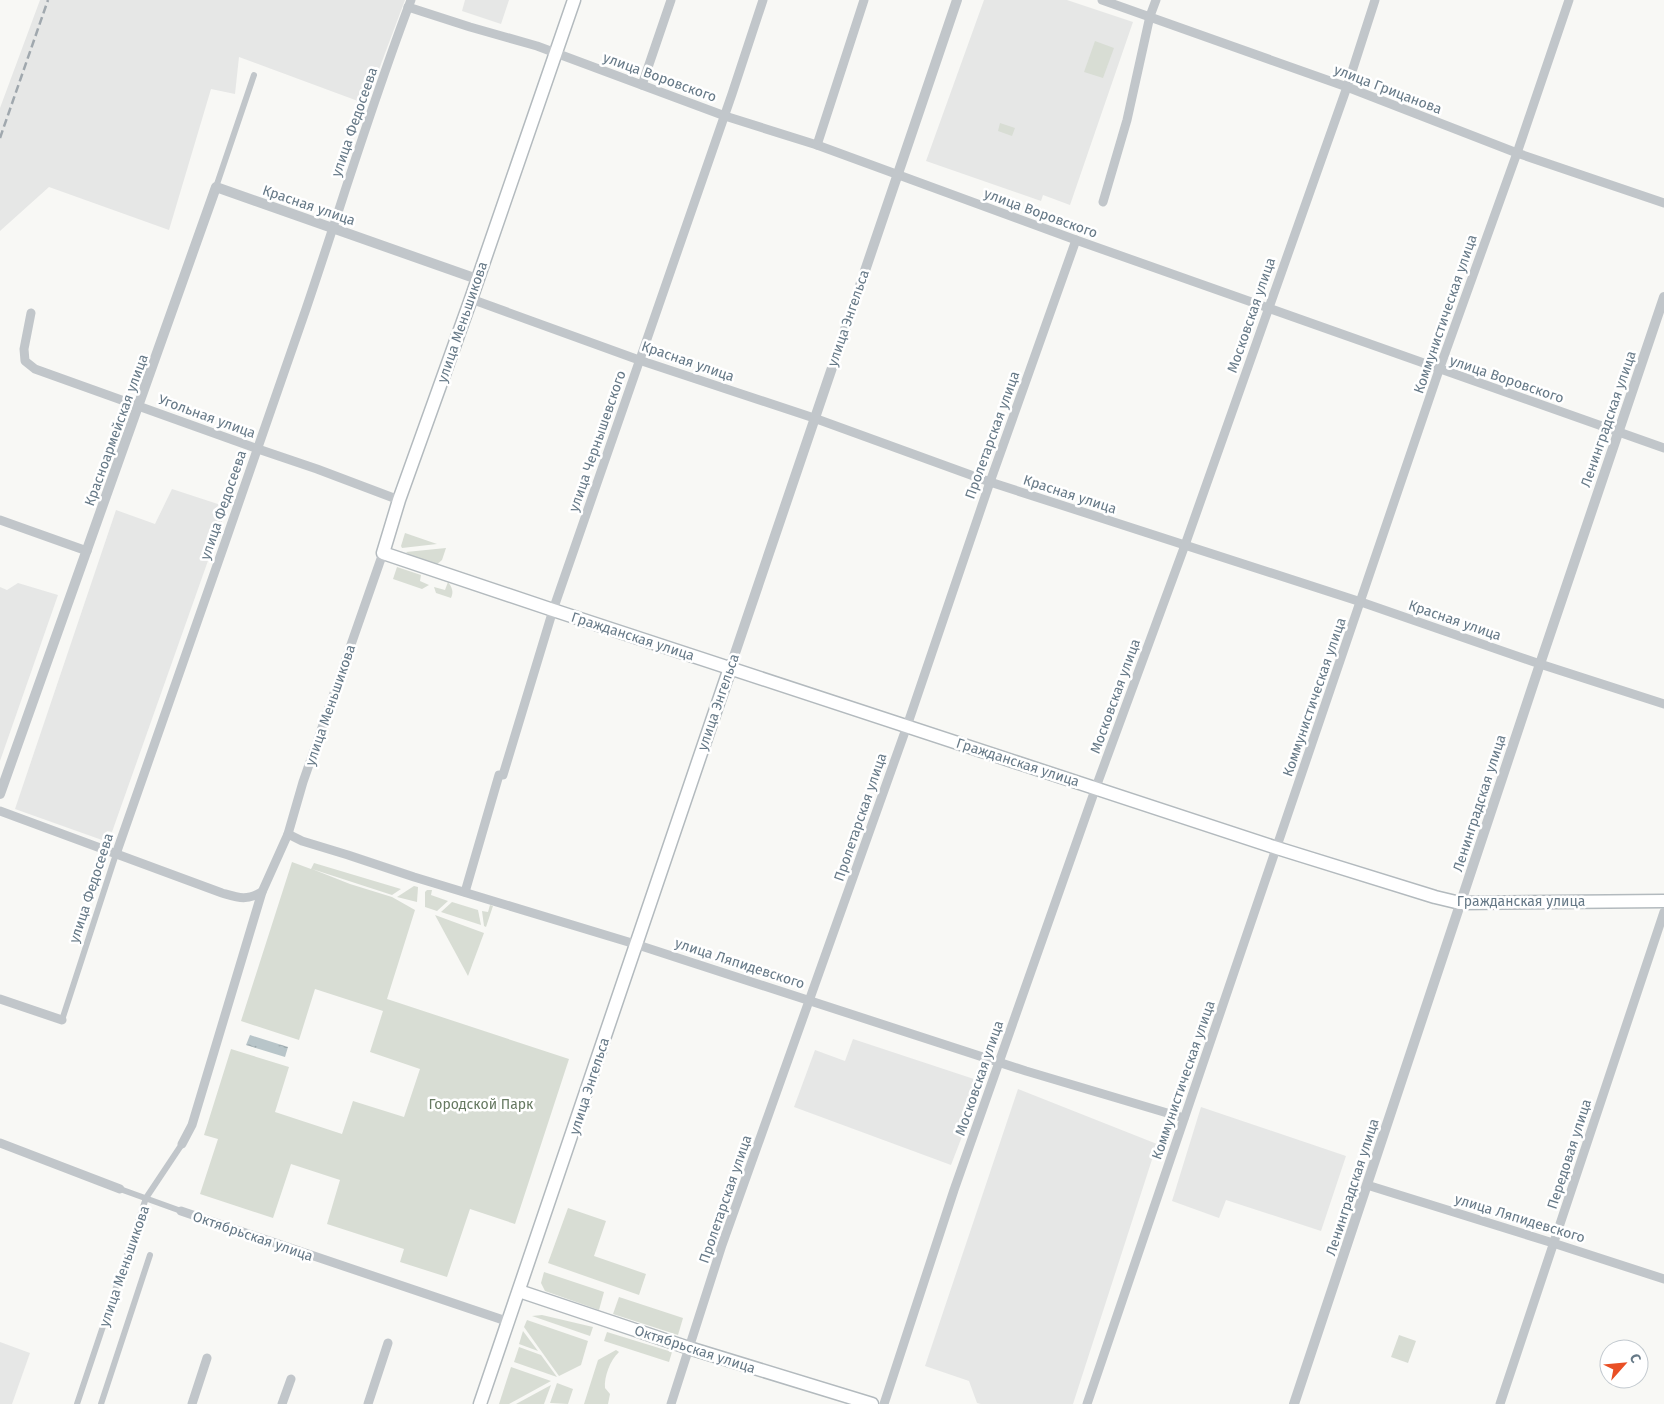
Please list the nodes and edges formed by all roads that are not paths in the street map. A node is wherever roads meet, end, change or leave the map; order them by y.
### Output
1 (574, 0) edge
2 (671, 0) edge
3 (763, 0) edge
4 (864, 0) edge
5 (957, 0) edge
6 (1102, 0) edge
7 (1156, 0) edge
8 (1375, 0) edge
9 (1569, 0) edge
10 (410, 3) edge
11 (1150, 16) junction
12 (556, 54) junction
13 (254, 75) dead end
14 (642, 85) junction
15 (1346, 88) junction
16 (725, 116) junction
17 (817, 145) junction
18 (1517, 153) junction
19 (899, 174) junction
20 (216, 187) junction
21 (1103, 202) dead end
22 (1664, 203) edge
23 (333, 228) junction
24 (1076, 240) junction
25 (478, 279) junction
26 (1664, 297) edge
27 (471, 299) junction
28 (1268, 308) junction
29 (31, 313) dead end
30 (640, 360) junction
31 (1439, 370) junction
32 (139, 406) junction
33 (814, 418) junction
34 (1617, 433) junction
35 (1664, 448) edge
36 (258, 449) junction
37 (990, 482) junction
38 (400, 500) junction
39 (0, 520) edge
40 (1185, 545) junction
41 (87, 551) junction
42 (383, 553) junction
43 (1361, 602) junction
44 (553, 610) junction
45 (1540, 664) junction
46 (730, 668) junction
47 (1664, 704) edge
48 (907, 726) junction
49 (1096, 787) junction
50 (0, 794) edge
51 (0, 811) edge
52 (288, 834) junction
53 (1278, 848) junction
54 (116, 854) junction
55 (262, 892) junction
56 (465, 892) junction
57 (1664, 900) edge
58 (1460, 903) junction
59 (1664, 912) edge
60 (635, 944) junction
61 (0, 999) edge
62 (809, 1000) junction
63 (62, 1020) joint
64 (1000, 1062) junction
65 (1184, 1118) junction
66 (0, 1144) edge
67 (182, 1144) joint
68 (1367, 1185) junction
69 (120, 1189) joint
70 (146, 1198) junction
71 (181, 1211) joint
72 (1554, 1243) junction
73 (150, 1255) dead end
74 (1664, 1279) edge
75 (519, 1291) junction
76 (509, 1322) junction
77 (388, 1344) dead end
78 (690, 1348) junction
79 (207, 1358) dead end
80 (291, 1379) dead end
81 (77, 1404) edge
82 (101, 1404) edge
83 (192, 1404) edge
84 (282, 1404) edge
85 (368, 1404) edge
86 (480, 1404) edge
87 (671, 1404) edge
88 (872, 1404) edge
89 (884, 1404) edge
90 (1088, 1404) edge
91 (1294, 1404) edge
92 (1500, 1404) edge

1 - 12 main road, улица Меньшикова
2 - 14 street
3 - 16 street, улица Чернышевского
4 - 17 street
5 - 19 street, улица Энгельса
6 - 11 street, улица Грицанова
7 - 11 street
8 - 15 street, Московская улица
9 - 18 street, Коммунистическая улица
10 - 12 street, улица Воровского
10 - 23 street, улица Федосеева
11 - 15 street, улица Грицанова
11 - 21 street
12 - 14 street, улица Воровского
12 - 25 main road, улица Меньшикова
13 - 20 street, Красноармейская улица
14 - 16 street, улица Воровского
15 - 18 street, улица Грицанова
15 - 28 street, Московская улица
16 - 17 street, улица Воровского
16 - 30 street, улица Чернышевского
17 - 19 street, улица Воровского
18 - 22 street, улица Грицанова
18 - 31 street, Коммунистическая улица
19 - 24 street, улица Воровского
19 - 33 street, улица Энгельса
20 - 23 street, Красная улица
20 - 32 street, Красноармейская улица
23 - 25 street, Красная улица
23 - 36 street, улица Федосеева
24 - 28 street, улица Воровского
24 - 37 street, Пролетарская улица
25 - 27 main road, улица Меньшикова
26 - 34 street, Ленинградская улица
27 - 30 street, Красная улица
27 - 38 main road, улица Меньшикова
28 - 31 street, улица Воровского
28 - 40 street, Московская улица
29 - 32 street, Угольная улица
30 - 33 street, Красная улица
30 - 44 street, улица Чернышевского
31 - 34 street, улица Воровского
31 - 43 street, Коммунистическая улица
32 - 36 street, Угольная улица
32 - 41 street, Красноармейская улица
33 - 37 street, Красная улица
33 - 46 street, улица Энгельса
34 - 35 street, улица Воровского
34 - 45 street, Ленинградская улица
36 - 38 street, Угольная улица
36 - 54 street, улица Федосеева
37 - 40 street, Красная улица
37 - 48 street, Пролетарская улица
38 - 42 main road, улица Меньшикова
39 - 41 street
40 - 43 street, Красная улица
40 - 49 street, Московская улица
41 - 50 street, Красноармейская улица
42 - 44 main road, Гражданская улица
42 - 52 street, улица Меньшикова
43 - 45 street, Красная улица
43 - 53 street, Коммунистическая улица
44 - 46 main road, Гражданская улица
44 - 56 street, улица Чернышевского
45 - 47 street, Красная улица
45 - 58 street, Ленинградская улица
46 - 48 main road, Гражданская улица
46 - 60 main road, улица Энгельса
48 - 49 main road, Гражданская улица
48 - 62 street, Пролетарская улица
49 - 53 main road, Гражданская улица
49 - 64 street, Московская улица
51 - 54 street
52 - 55 street, улица Меньшикова
52 - 56 street, улица Ляпидевского
53 - 58 main road, Гражданская улица
53 - 65 street, Коммунистическая улица
54 - 55 street
54 - 63 street, улица Федосеева
55 - 67 street, улица Меньшикова
56 - 60 street, улица Ляпидевского
57 - 58 main road, Гражданская улица
58 - 68 street, Ленинградская улица
59 - 72 street, Передовая улица
60 - 62 street, улица Ляпидевского
60 - 75 main road, улица Энгельса
61 - 63 street
62 - 64 street, улица Ляпидевского
62 - 78 street, Пролетарская улица
64 - 65 street, улица Ляпидевского
64 - 89 street, Московская улица
65 - 90 street, Коммунистическая улица
66 - 69 street, Октябрьская улица
67 - 70 street, улица Меньшикова
68 - 72 street, улица Ляпидевского
68 - 91 street, Ленинградская улица
69 - 70 street, Октябрьская улица
70 - 71 street, Октябрьская улица
70 - 81 street, улица Меньшикова
71 - 76 street, Октябрьская улица
72 - 74 street, улица Ляпидевского
72 - 92 street, Передовая улица
73 - 82 street, улица Меньшикова
75 - 76 main road, улица Энгельса
75 - 78 main road, Октябрьская улица
76 - 86 main road, улица Энгельса
77 - 85 street
78 - 87 street, Пролетарская улица
78 - 88 main road, Октябрьская улица
79 - 83 street
80 - 84 street

